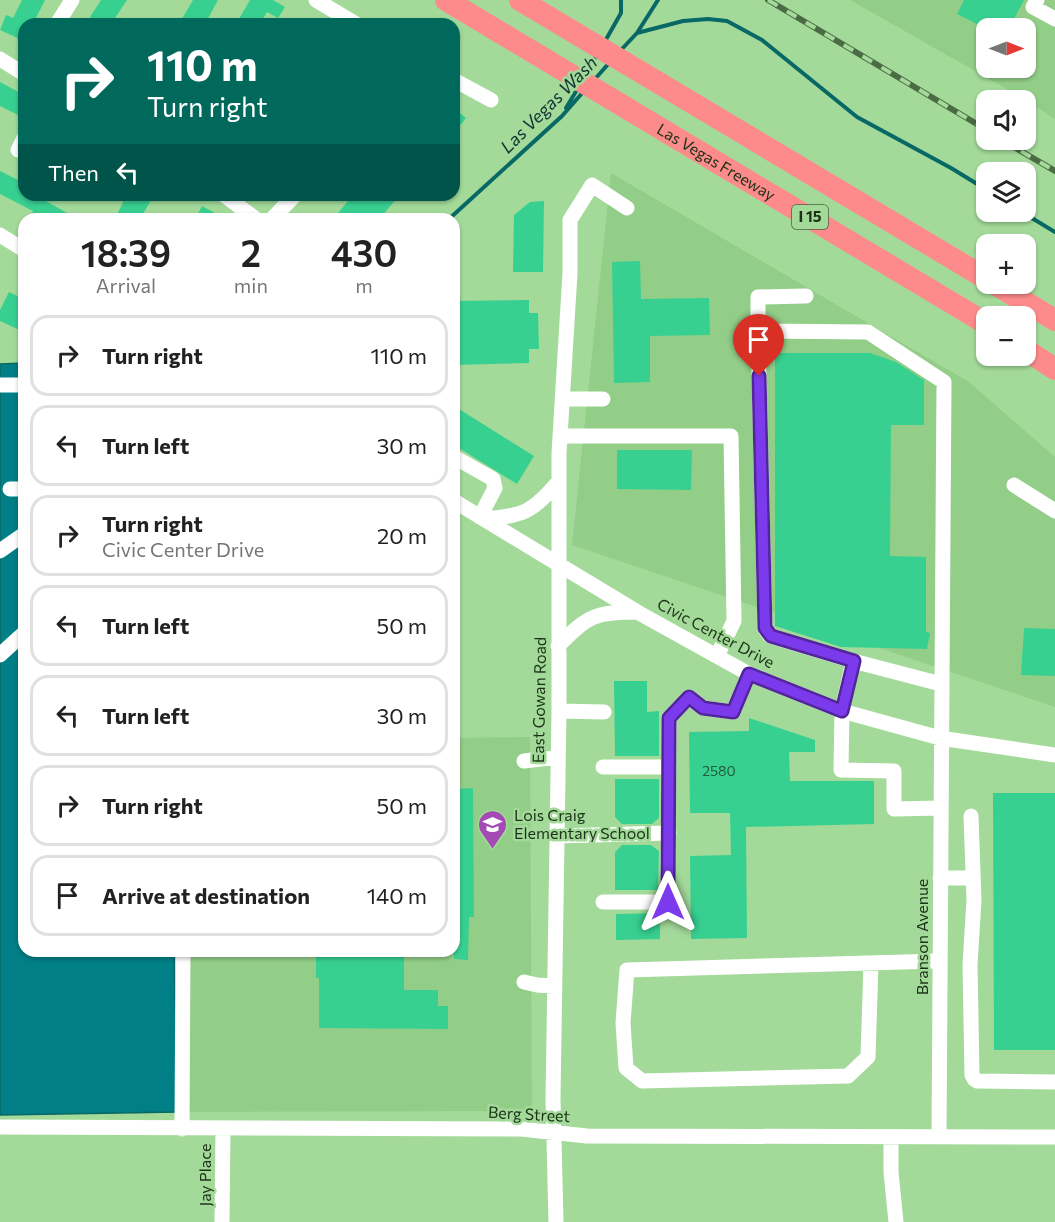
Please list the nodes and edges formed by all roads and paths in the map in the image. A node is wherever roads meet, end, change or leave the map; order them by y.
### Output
1 (72, 0) edge
2 (316, 0) edge
3 (446, 0) edge
4 (520, 0) edge
5 (1037, 0) edge
6 (61, 18) edge
7 (346, 18) edge
8 (1055, 19) edge
9 (0, 59) edge
10 (18, 70) edge
11 (460, 84) edge
12 (491, 100) dead end
13 (232, 201) edge
14 (289, 201) edge
15 (627, 208) dead end
16 (248, 213) edge
17 (278, 213) edge
18 (0, 235) edge
19 (18, 246) edge
20 (976, 272) edge
21 (1010, 294) edge
22 (806, 296) dead end
23 (976, 317) edge
24 (1055, 321) edge
25 (758, 331) junction
26 (1036, 357) edge
27 (1055, 369) edge
28 (0, 386) edge
29 (18, 386) edge
30 (562, 399) junction
31 (603, 399) dead end
32 (560, 436) junction
33 (460, 461) edge
34 (558, 482) junction
35 (1014, 484) dead end
36 (460, 505) edge
37 (1055, 511) edge
38 (482, 518) junction
39 (18, 538) edge
40 (0, 551) edge
41 (558, 564) junction
42 (639, 613) junction
43 (18, 638) edge
44 (558, 646) junction
45 (0, 655) edge
46 (717, 656) junction
47 (854, 661) junction
48 (749, 674) junction
49 (941, 684) junction
50 (559, 711) junction
51 (842, 711) junction
52 (604, 712) dead end
53 (940, 738) junction
54 (1055, 755) edge
55 (557, 757) junction
56 (524, 761) dead end
57 (603, 767) dead end
58 (669, 767) junction
59 (940, 808) junction
60 (971, 816) dead end
61 (669, 833) junction
62 (556, 836) junction
63 (940, 878) junction
64 (973, 878) junction
65 (603, 902) dead end
66 (183, 957) edge
67 (939, 961) junction
68 (872, 964) junction
69 (524, 981) dead end
70 (554, 986) junction
71 (1055, 1082) edge
72 (0, 1127) edge
73 (182, 1129) junction
74 (223, 1129) junction
75 (553, 1132) junction
76 (891, 1137) junction
77 (939, 1137) junction
78 (1055, 1137) edge
79 (222, 1222) edge
80 (556, 1222) edge
81 (896, 1222) edge

1 - 6 street
2 - 7 street
3 - 23 highway, Las Vegas Freeway / I 15
4 - 20 highway, I 15
5 - 8 street
9 - 10 street
11 - 12 street
13 - 16 street
14 - 17 street
15 - 30 street, East Gowan Road
18 - 19 street
21 - 24 highway
22 - 25 street
25 - 47 street
25 - 49 street, Branson Avenue
26 - 27 highway
28 - 29 street
30 - 31 street
30 - 32 street, East Gowan Road
32 - 34 street, East Gowan Road
32 - 46 street
33 - 38 street
34 - 38 street
34 - 41 street, East Gowan Road
35 - 37 street
36 - 38 street, Civic Center Drive
38 - 41 street, Civic Center Drive
39 - 40 street
41 - 42 street, Civic Center Drive
41 - 44 street, East Gowan Road
42 - 44 street
42 - 46 street, Civic Center Drive
43 - 45 street
44 - 50 street, East Gowan Road
46 - 48 street, Civic Center Drive
47 - 49 street
47 - 51 street
48 - 51 street, Civic Center Drive
48 - 58 street
49 - 53 street, Branson Avenue
50 - 52 street
50 - 55 street, East Gowan Road
51 - 53 street, Civic Center Drive
51 - 59 street
53 - 54 street, Civic Center Drive
53 - 59 street, Branson Avenue
55 - 56 street
55 - 62 street, East Gowan Road
57 - 58 street
58 - 61 street
59 - 63 street, Branson Avenue
60 - 64 street
61 - 62 street
61 - 65 street
62 - 70 street, East Gowan Road
63 - 64 street
63 - 67 street, Branson Avenue
64 - 71 street
66 - 73 street
67 - 68 street
67 - 77 street, Branson Avenue
68 - 68 street
69 - 70 street
70 - 75 street, East Gowan Road
72 - 73 street, Berg Street
73 - 74 street, Berg Street
74 - 75 street, Berg Street
74 - 79 street, Jay Place
75 - 76 street, Berg Street
75 - 80 street, East Gowan Road
76 - 77 street, Berg Street
76 - 81 street
77 - 78 street, Berg Street

